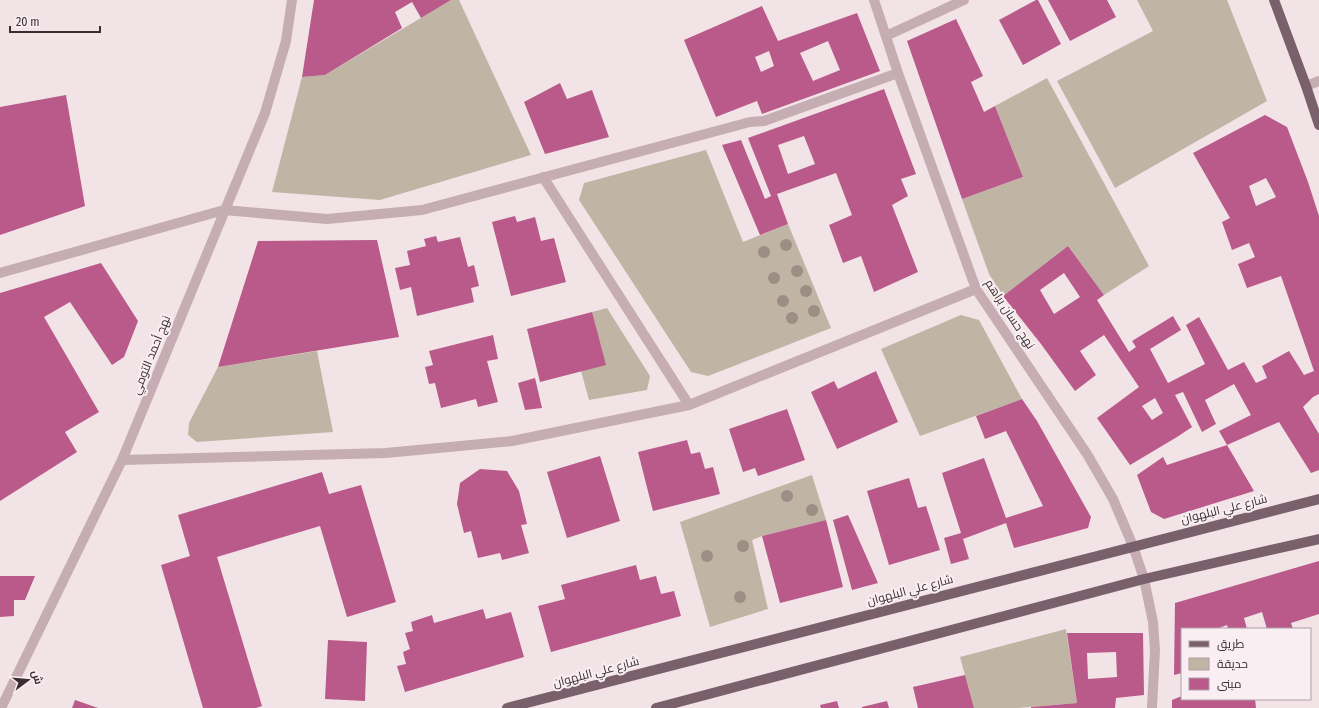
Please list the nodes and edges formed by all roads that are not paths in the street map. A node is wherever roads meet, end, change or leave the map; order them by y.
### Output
1 (292, 0) edge
2 (874, 0) edge
3 (964, 0) edge
4 (1274, 0) edge
5 (886, 36) junction
6 (898, 73) junction
7 (1319, 81) edge
8 (1306, 86) junction
9 (1319, 125) edge
10 (543, 177) junction
11 (224, 210) junction
12 (0, 273) edge
13 (976, 289) junction
14 (689, 405) junction
15 (122, 460) junction
16 (1319, 499) edge
17 (1319, 539) edge
18 (1133, 546) junction
19 (1144, 579) junction
20 (1, 708) edge
21 (508, 708) edge
22 (656, 708) edge
23 (1152, 708) edge

1 - 11 street, نهج أحمد التومي
2 - 5 street, نهج حسان براهم
3 - 5 street
4 - 8 main road
5 - 6 street, نهج حسان براهم
6 - 10 street
6 - 13 street, نهج حسان براهم
7 - 8 street
8 - 9 main road
10 - 11 street
10 - 14 street
11 - 12 street
11 - 15 street, نهج أحمد التومي
13 - 14 street
13 - 18 street, نهج حسان براهم
14 - 15 street
15 - 20 street, نهج أحمد التومي
16 - 18 main road, شارع علي البلهوان
17 - 19 main road
18 - 19 street, نهج حسان براهم
18 - 21 main road, شارع علي البلهوان
19 - 22 main road
19 - 23 street, نهج حسان براهم

